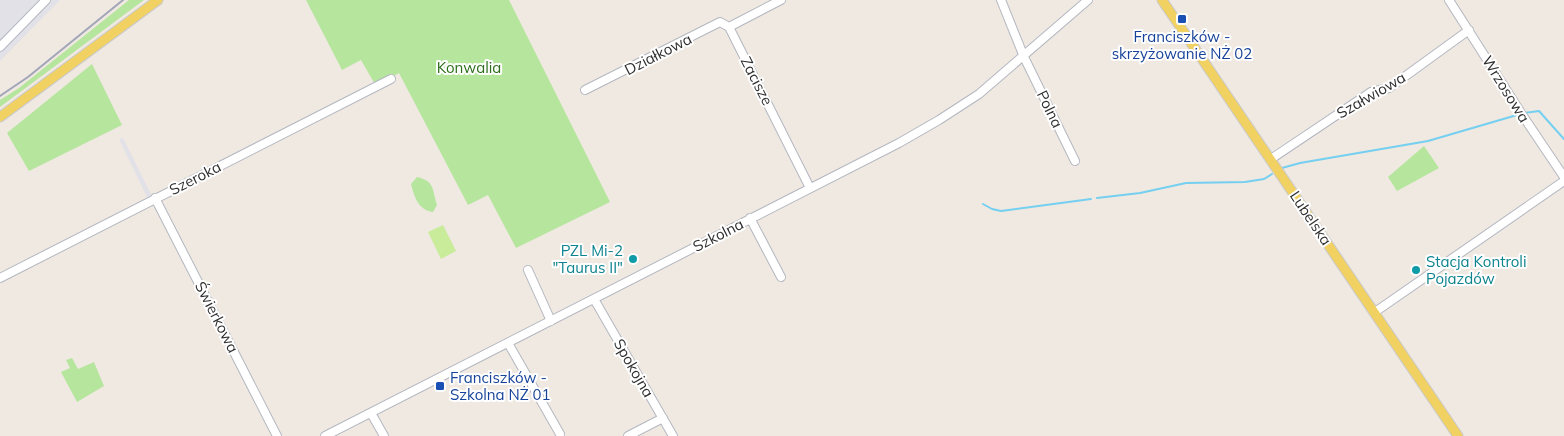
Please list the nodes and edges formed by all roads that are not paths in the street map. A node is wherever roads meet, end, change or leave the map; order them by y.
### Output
1 (46, 0) edge
2 (158, 0) edge
3 (781, 0) edge
4 (1001, 0) edge
5 (1088, 0) edge
6 (1162, 0) edge
7 (1449, 0) edge
8 (729, 26) junction
9 (1469, 30) junction
10 (0, 47) edge
11 (1024, 57) junction
12 (391, 80) dead end
13 (585, 90) dead end
14 (0, 117) edge
15 (1271, 159) junction
16 (1075, 161) dead end
17 (1564, 177) edge
18 (1564, 182) edge
19 (810, 188) junction
20 (155, 198) junction
21 (750, 218) junction
22 (528, 270) dead end
23 (781, 277) dead end
24 (0, 278) edge
25 (594, 299) junction
26 (1375, 312) junction
27 (551, 322) junction
28 (508, 343) junction
29 (371, 413) junction
30 (663, 418) junction
31 (560, 434) dead end
32 (277, 436) edge
33 (326, 436) edge
34 (384, 436) edge
35 (628, 436) edge
36 (673, 436) edge
37 (1458, 436) edge

1 - 10 street
2 - 14 main road
3 - 8 street
4 - 11 street, Polna
5 - 11 street, Szkolna
6 - 15 main road, Lubelska
7 - 9 street, Wrzosowa
8 - 13 street, Działkowa
8 - 19 street, Zacisze
9 - 15 street, Szałwiowa
9 - 17 street, Wrzosowa
11 - 16 street, Polna
11 - 19 street, Szkolna
12 - 20 street, Szeroka
15 - 26 main road, Lubelska
18 - 26 street
19 - 21 street, Szkolna
20 - 24 street, Szeroka
20 - 32 street, Świerkowa
21 - 23 street
21 - 25 street, Szkolna
22 - 27 street
25 - 27 street, Szkolna
25 - 30 street, Spokojna
26 - 37 main road, Lubelska
27 - 28 street, Szkolna
28 - 29 street, Szkolna
28 - 31 street
29 - 33 street, Szkolna
29 - 34 street
30 - 35 street
30 - 36 street, Spokojna

